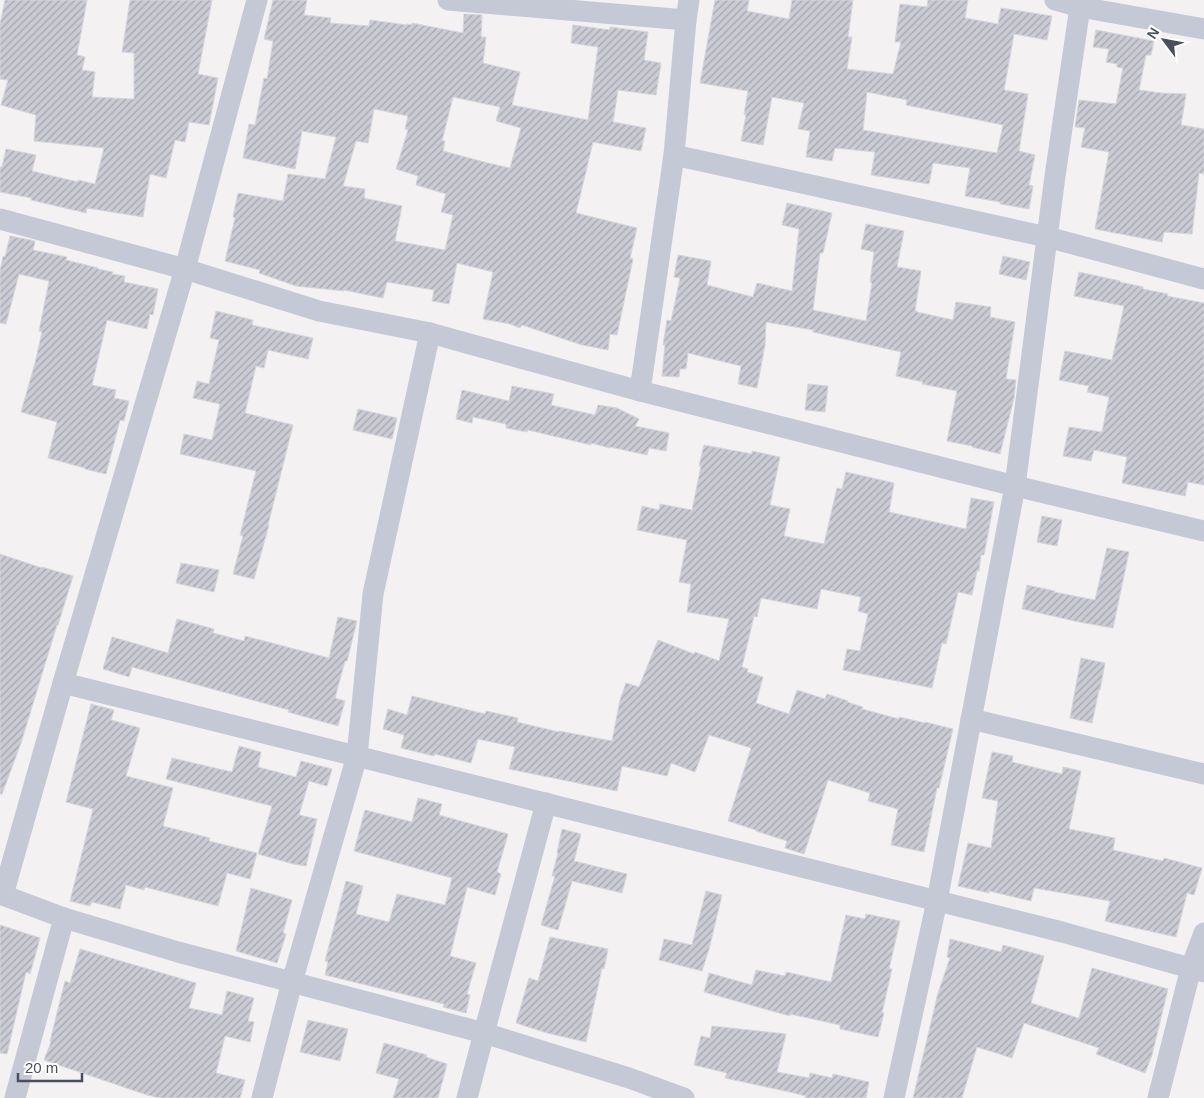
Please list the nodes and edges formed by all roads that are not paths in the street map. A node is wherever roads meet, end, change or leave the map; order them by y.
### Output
1 (256, 0) edge
2 (448, 0) edge
3 (1064, 2) edge
4 (688, 10) edge
5 (1204, 30) edge
6 (674, 155) junction
7 (0, 218) edge
8 (1047, 237) junction
9 (185, 269) junction
10 (1204, 279) edge
11 (430, 333) junction
12 (640, 390) junction
13 (1015, 486) junction
14 (1204, 531) edge
15 (63, 683) junction
16 (971, 719) junction
17 (356, 756) junction
18 (1204, 774) edge
19 (546, 803) junction
20 (2, 894) edge
21 (937, 901) junction
22 (64, 918) junction
23 (1204, 933) edge
24 (1198, 970) edge
25 (292, 982) junction
26 (484, 1033) junction
27 (15, 1098) edge
28 (262, 1098) edge
29 (467, 1098) edge
30 (684, 1098) edge
31 (894, 1098) edge
32 (1158, 1098) edge

1 - 9 street
2 - 4 street
3 - 5 street
3 - 8 street
4 - 6 street
6 - 8 street
6 - 12 street
7 - 9 street
8 - 10 street
8 - 13 street
9 - 11 street
9 - 15 street
11 - 12 street
11 - 17 street
12 - 13 street
13 - 14 street
13 - 16 street
15 - 17 street
15 - 20 street
16 - 18 street
16 - 21 street
17 - 19 street
17 - 25 street
19 - 21 street
19 - 26 street
20 - 22 street
21 - 24 street
21 - 31 street
22 - 25 street
22 - 27 street
23 - 24 street
24 - 32 street
25 - 26 street
25 - 28 street
26 - 29 street
26 - 30 street

